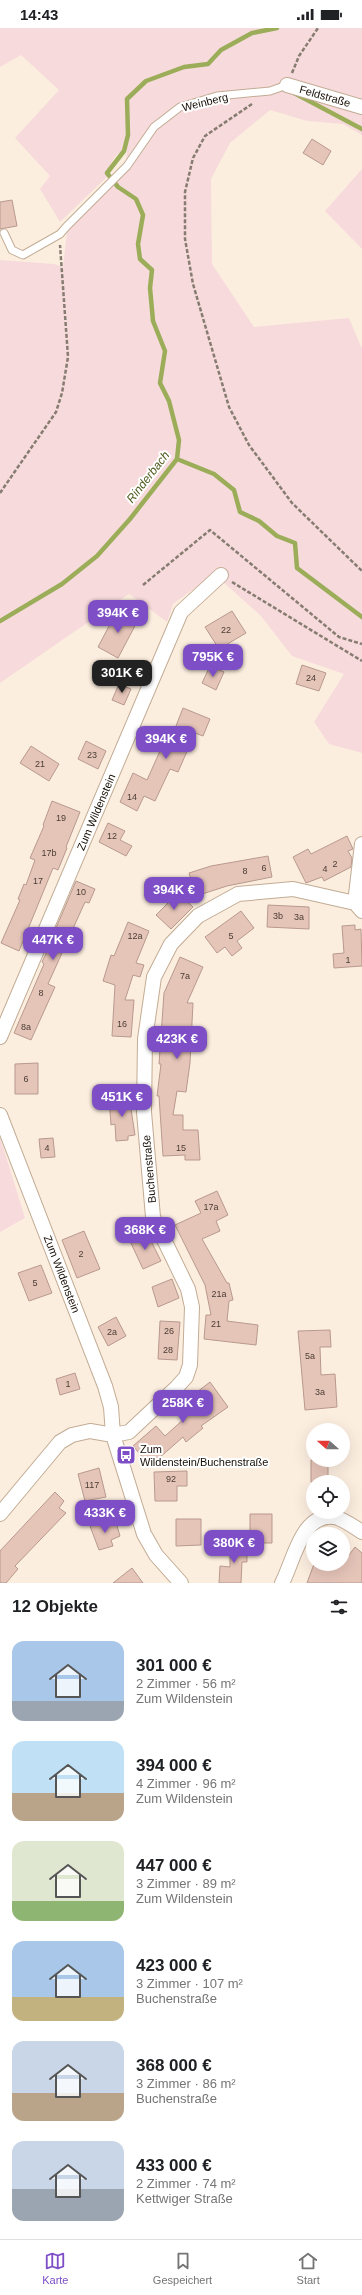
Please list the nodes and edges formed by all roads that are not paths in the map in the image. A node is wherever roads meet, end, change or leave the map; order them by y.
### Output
1 (287, 85) joint
2 (362, 107) edge
3 (4, 233) dead end
4 (221, 575) road end
5 (362, 844) edge
6 (358, 907) edge
7 (0, 1037) edge
8 (0, 1115) edge
9 (113, 1435) junction
10 (0, 1514) edge
11 (362, 1532) edge
12 (181, 1583) edge
13 (282, 1583) edge

1 - 2 street, Feldstraße
1 - 3 lane, Weinberg
4 - 7 street, Zum Wildenstein
5 - 6 street, Buchenstraße
6 - 9 street, Buchenstraße
8 - 9 street, Zum Wildenstein
9 - 10 street
9 - 12 street, Zum Wildenstein
11 - 13 street

